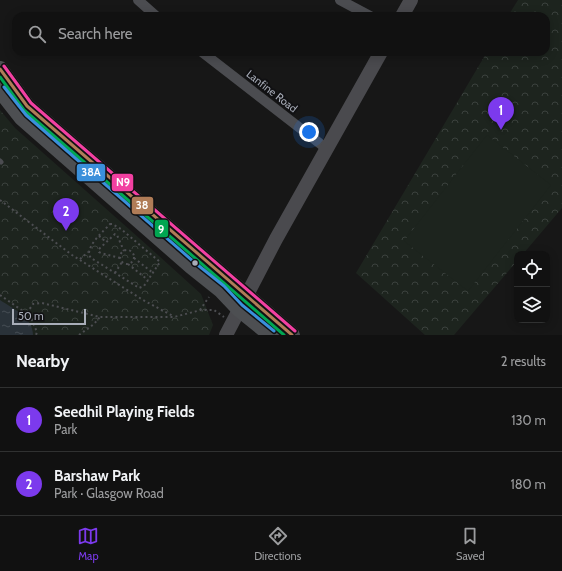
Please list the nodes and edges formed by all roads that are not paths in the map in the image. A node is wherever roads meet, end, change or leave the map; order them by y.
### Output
1 (138, 0) edge
2 (340, 0) edge
3 (411, 0) edge
4 (152, 12) edge
5 (362, 12) edge
6 (404, 12) edge
7 (207, 56) edge
8 (380, 56) edge
9 (0, 69) edge
10 (0, 90) edge
11 (327, 149) junction
12 (239, 308) junction
13 (226, 335) edge
14 (271, 335) edge
15 (292, 335) edge

1 - 4 street
2 - 5 street
3 - 6 street
7 - 11 street, Lanfine Road
8 - 11 street
9 - 12 main road
10 - 12 main road
11 - 12 street
12 - 13 street
12 - 14 main road
12 - 15 main road

